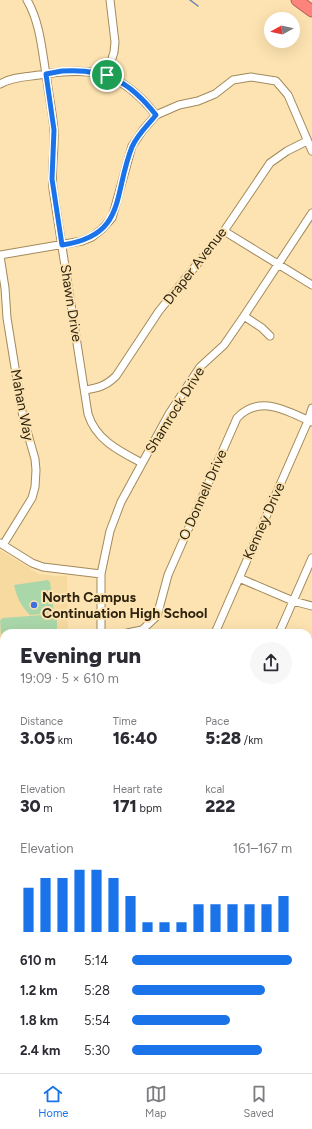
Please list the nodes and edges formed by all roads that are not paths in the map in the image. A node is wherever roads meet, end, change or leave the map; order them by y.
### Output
1 (27, 0) edge
2 (110, 0) edge
3 (298, 0) edge
4 (312, 11) edge
5 (46, 74) junction
6 (107, 75) junction
7 (0, 84) edge
8 (156, 115) junction
9 (307, 141) junction
10 (312, 151) edge
11 (312, 213) edge
12 (224, 231) junction
13 (62, 245) junction
14 (0, 256) edge
15 (278, 265) junction
16 (312, 285) edge
17 (244, 316) junction
18 (270, 336) dead end
19 (85, 390) junction
20 (312, 408) edge
21 (310, 421) edge
22 (142, 463) junction
23 (2, 544) edge
24 (312, 558) edge
25 (101, 574) junction
26 (240, 578) junction
27 (293, 601) junction
28 (312, 606) edge
29 (101, 629) edge
30 (143, 629) edge
31 (217, 629) edge
32 (281, 629) edge

1 - 5 street, Shawn Drive
2 - 6 street
3 - 4 highway
5 - 6 street
5 - 7 street
5 - 13 street, Shawn Drive
6 - 8 street
8 - 9 street
8 - 13 street
9 - 10 street
9 - 12 street, Draper Avenue
11 - 15 street, Shamrock Drive
12 - 15 street
12 - 19 street, Draper Avenue
13 - 14 street
13 - 19 street, Shawn Drive
14 - 23 street, Mahan Way
15 - 16 street
15 - 17 street, Shamrock Drive
17 - 18 street
17 - 22 street, Shamrock Drive
19 - 22 street, Shawn Drive
20 - 21 street, Kenney Drive
21 - 26 street, Kenney Drive
21 - 30 street, O Donnell Drive
22 - 25 street, Shamrock Drive
23 - 25 street
24 - 27 street
25 - 29 street, Shamrock Drive
26 - 27 street
26 - 31 street, Kenney Drive
27 - 28 street
27 - 32 street

